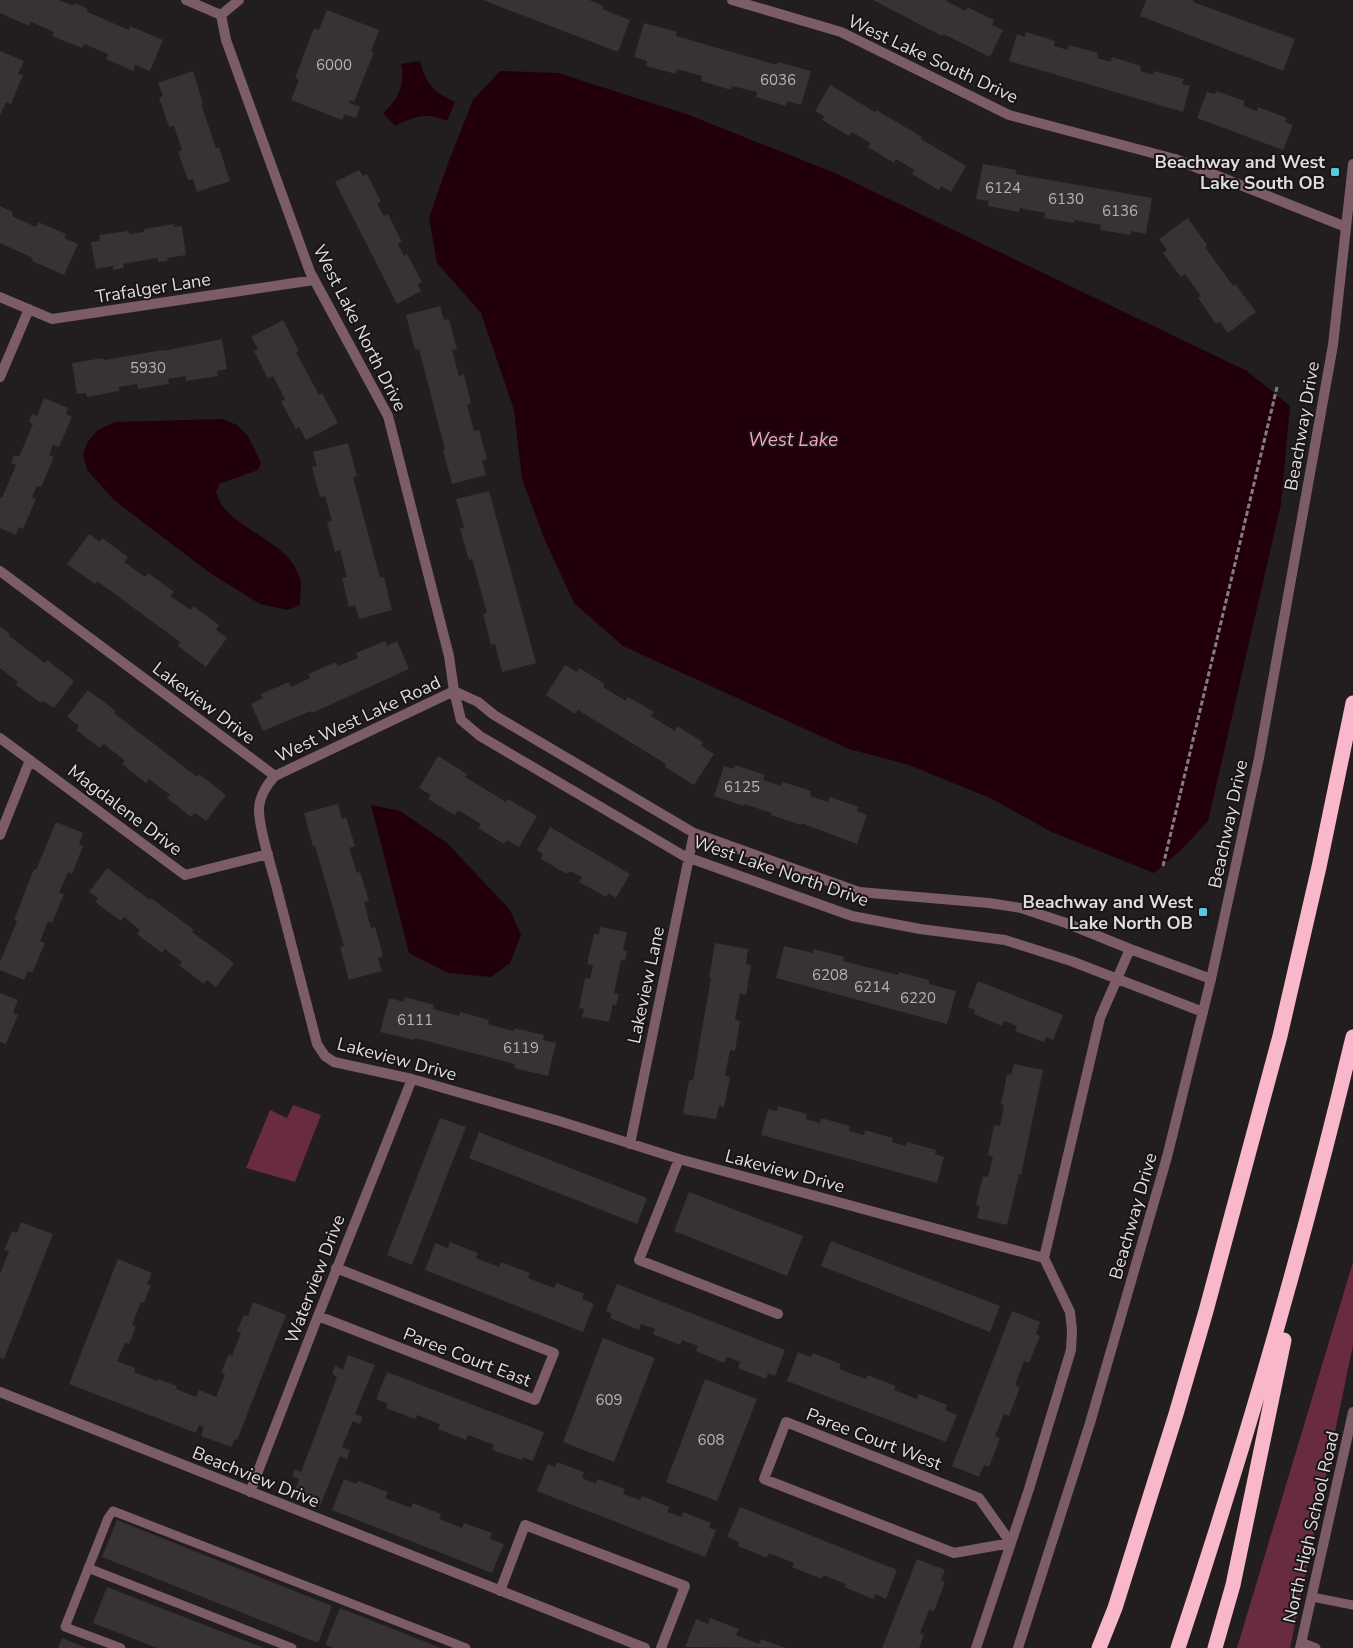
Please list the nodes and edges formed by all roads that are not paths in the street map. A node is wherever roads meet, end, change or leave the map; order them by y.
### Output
1 (186, 0) edge
2 (239, 0) edge
3 (732, 0) edge
4 (221, 15) junction
5 (1353, 164) edge
6 (1346, 227) junction
7 (314, 280) junction
8 (0, 297) edge
9 (29, 309) junction
10 (0, 376) edge
11 (0, 571) edge
12 (454, 692) junction
13 (1353, 704) edge
14 (0, 738) edge
15 (30, 760) junction
16 (275, 776) junction
17 (694, 833) junction
18 (0, 835) edge
19 (268, 854) junction
20 (689, 858) junction
21 (1130, 949) junction
22 (1211, 979) junction
23 (1117, 980) junction
24 (1203, 1012) junction
25 (1353, 1037) edge
26 (412, 1079) junction
27 (630, 1144) junction
28 (679, 1159) junction
29 (1315, 1193) junction
30 (1044, 1258) junction
31 (336, 1268) junction
32 (778, 1314) dead end
33 (318, 1316) junction
34 (0, 1392) edge
35 (1353, 1412) edge
36 (250, 1492) junction
37 (1011, 1543) junction
38 (88, 1568) junction
39 (500, 1591) junction
40 (1312, 1598) junction
41 (1353, 1605) edge
42 (1115, 1608) junction
43 (1300, 1645) edge
44 (121, 1648) edge
45 (292, 1648) edge
46 (466, 1648) edge
47 (645, 1648) edge
48 (661, 1648) edge
49 (976, 1648) edge
50 (1018, 1648) edge
51 (1094, 1648) edge
52 (1099, 1648) edge
53 (1178, 1648) edge
54 (1215, 1648) edge
55 (1316, 1648) edge

1 - 4 street
2 - 4 street
3 - 6 street, West Lake South Drive
4 - 7 street, West Lake North Drive
5 - 6 street, Beachway Drive
6 - 22 street, Beachway Drive
7 - 9 street, Trafalger Lane
7 - 12 street, West Lake North Drive
8 - 9 street, Trafalger Lane
9 - 10 street
11 - 16 street, Lakeview Drive
12 - 16 street, West West Lake Road
12 - 17 street, West Lake North Drive
12 - 20 street, West Lake North Drive
13 - 42 highway
14 - 15 street, Magdalene Drive
15 - 18 street
15 - 19 street, Magdalene Drive
16 - 19 street, Lakeview Drive
17 - 20 street, Lakeview Lane
17 - 21 street, West Lake North Drive
19 - 26 street, Lakeview Drive
20 - 23 street, West Lake North Drive
20 - 27 street, Lakeview Lane
21 - 22 street, West Lake North Drive
21 - 23 street
22 - 24 street, Beachway Drive
23 - 24 street, West Lake North Drive
23 - 30 street
24 - 50 street, Beachway Drive
25 - 29 highway
26 - 27 street, Lakeview Drive
26 - 31 street, Waterview Drive
27 - 28 street, Lakeview Drive
28 - 30 street, Lakeview Drive
28 - 32 street
29 - 53 highway
29 - 54 highway
30 - 37 street
31 - 33 street, Waterview Drive
31 - 33 street, Paree Court East
33 - 36 street, Waterview Drive
34 - 36 street, Beachview Drive
35 - 40 street, North High School Road
36 - 39 street, Beachview Drive
37 - 37 street, Paree Court West
37 - 49 street
38 - 44 lane
38 - 45 lane
38 - 46 lane
39 - 47 street, Beachview Drive
39 - 48 street
40 - 41 lane
40 - 43 street, North High School Road
42 - 51 highway
42 - 52 highway
43 - 55 lane

